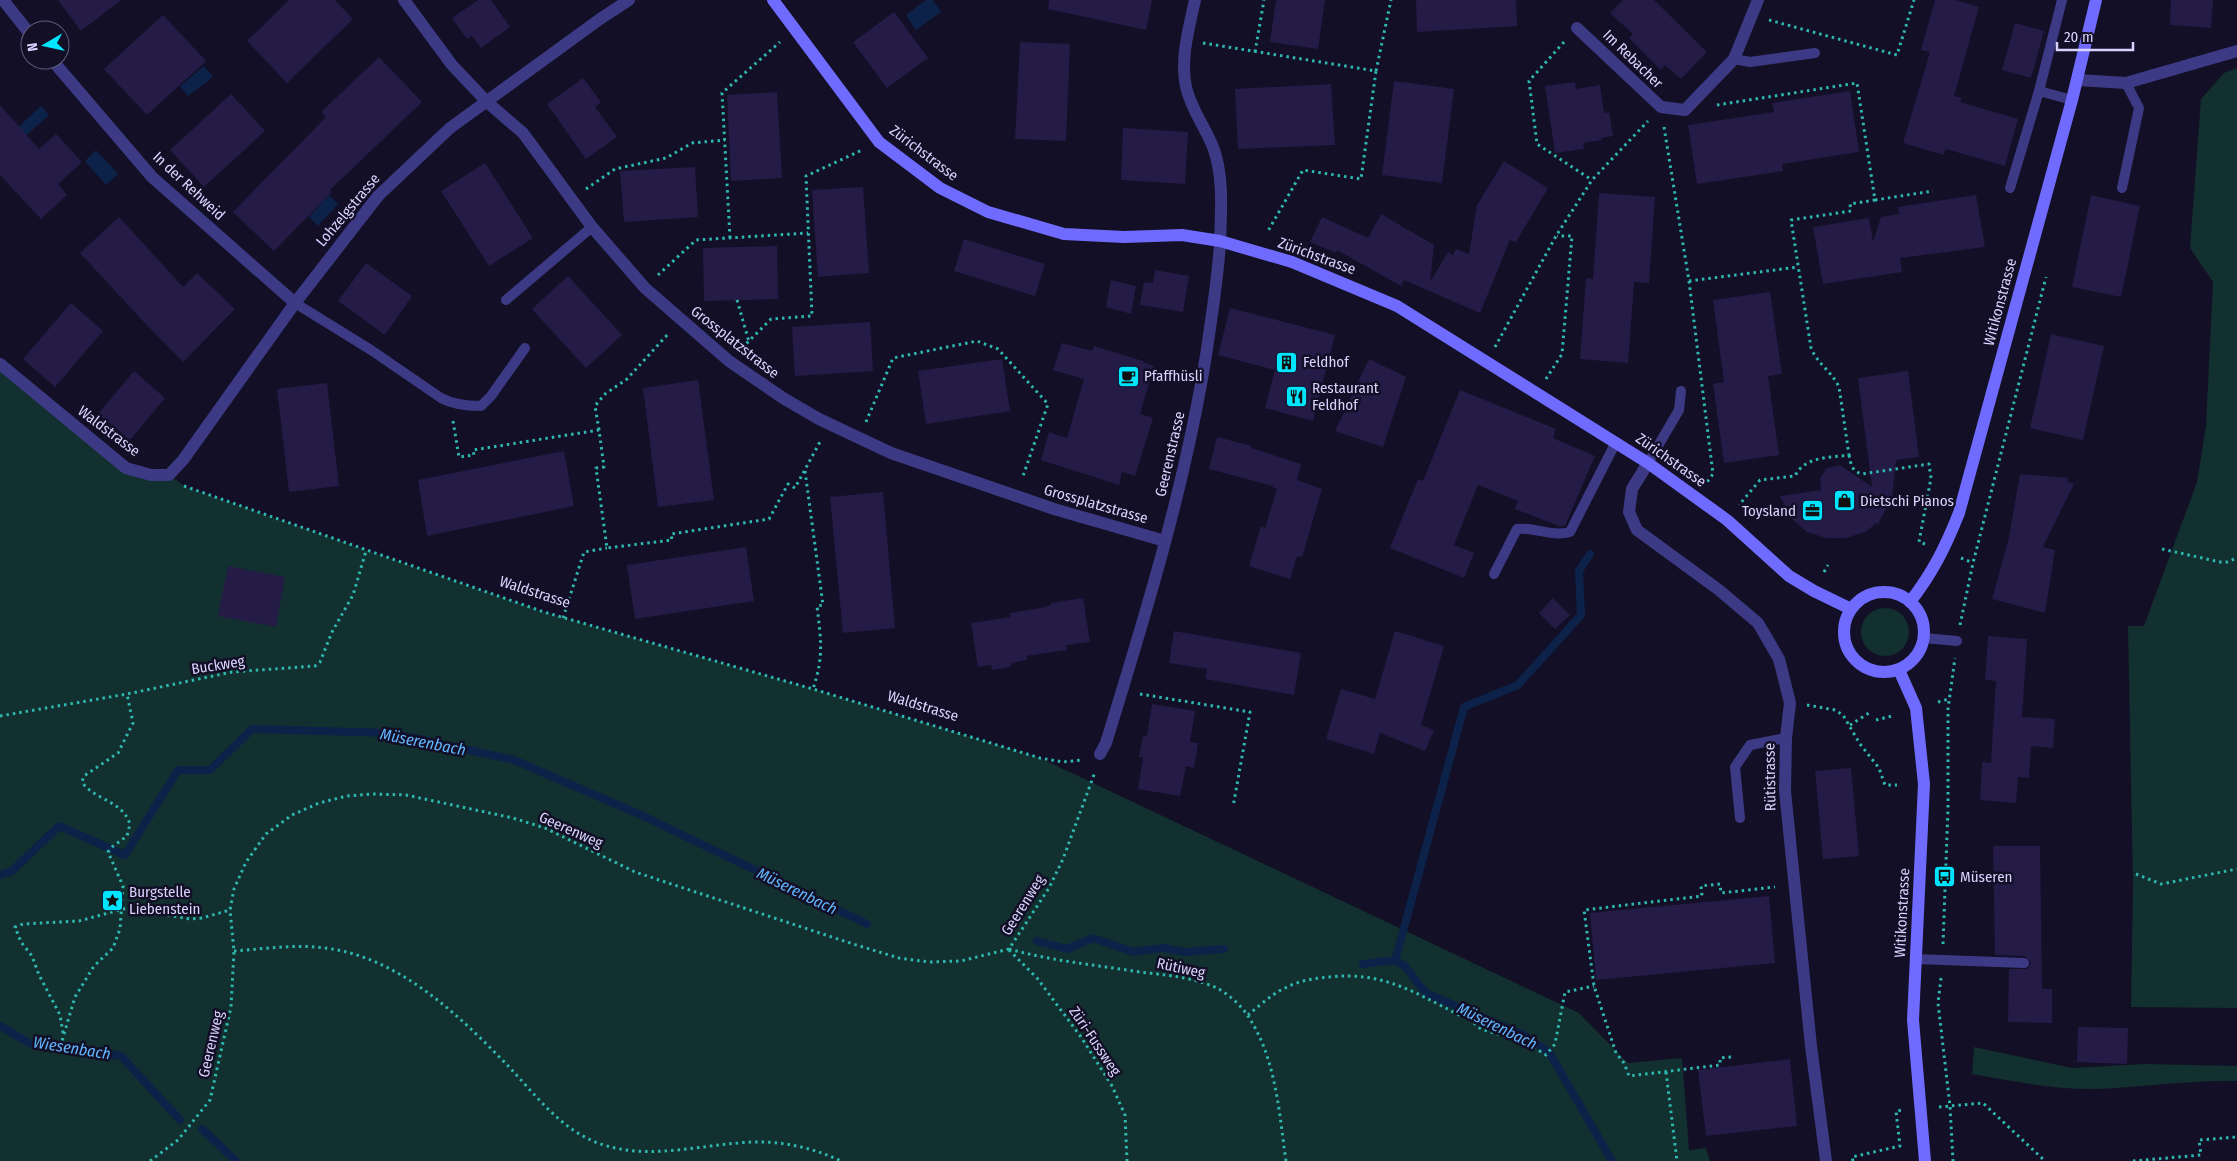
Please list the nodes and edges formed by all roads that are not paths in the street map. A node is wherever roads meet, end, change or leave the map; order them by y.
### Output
1 (3, 0) edge
2 (404, 0) edge
3 (629, 0) edge
4 (773, 0) edge
5 (1195, 0) edge
6 (1758, 0) edge
7 (2062, 0) edge
8 (2096, 0) edge
9 (20, 21) edge
10 (1577, 28) road end
11 (2237, 51) edge
12 (1815, 53) dead end
13 (1734, 59) junction
14 (61, 70) edge
15 (2078, 80) junction
16 (2126, 83) junction
17 (2039, 91) junction
18 (2072, 100) junction
19 (486, 102) junction
20 (2010, 188) dead end
21 (2122, 188) dead end
22 (592, 227) junction
23 (1220, 241) junction
24 (506, 300) dead end
25 (295, 303) junction
26 (525, 348) dead end
27 (0, 364) edge
28 (1681, 391) dead end
29 (1616, 442) junction
30 (1648, 463) junction
31 (169, 475) joint
32 (1165, 541) junction
33 (1494, 574) dead end
34 (1910, 602) junction
35 (1851, 609) junction
36 (1924, 638) junction
37 (1957, 641) road end
38 (1899, 670) junction
39 (1786, 738) junction
40 (1100, 754) road end
41 (1740, 818) dead end
42 (1916, 959) junction
43 (2024, 963) dead end
44 (1826, 1161) edge
45 (1925, 1161) edge

1 - 9 street
2 - 19 street, Grossplatzstrasse
3 - 19 street, Lohzelgstrasse
4 - 23 main road, Zürichstrasse
5 - 23 street, Geerenstrasse
6 - 13 street
7 - 17 lane
8 - 15 main road, Witikonstrasse
10 - 13 street, Im Rebacher
11 - 16 street
12 - 13 lane
14 - 25 street, In der Rehweid
15 - 16 street
15 - 18 main road, Witikonstrasse
16 - 21 lane
17 - 18 lane
17 - 20 lane
18 - 34 main road, Witikonstrasse
19 - 22 street, Grossplatzstrasse
19 - 25 street, Lohzelgstrasse
22 - 24 lane
22 - 32 street, Grossplatzstrasse
23 - 29 main road, Zürichstrasse
23 - 32 street, Geerenstrasse
25 - 26 lane
25 - 31 street, Lohzelgstrasse
27 - 31 street, Waldstrasse
28 - 30 lane
29 - 30 main road, Zürichstrasse
29 - 33 lane
30 - 35 main road, Zürichstrasse
30 - 39 street, Rütistrasse
32 - 40 street, Geerenstrasse
34 - 35 main road
34 - 36 main road
35 - 38 main road
36 - 37 lane
36 - 38 main road
38 - 42 main road, Witikonstrasse
39 - 41 lane
39 - 44 street, Rütistrasse
42 - 43 lane
42 - 45 main road, Witikonstrasse

